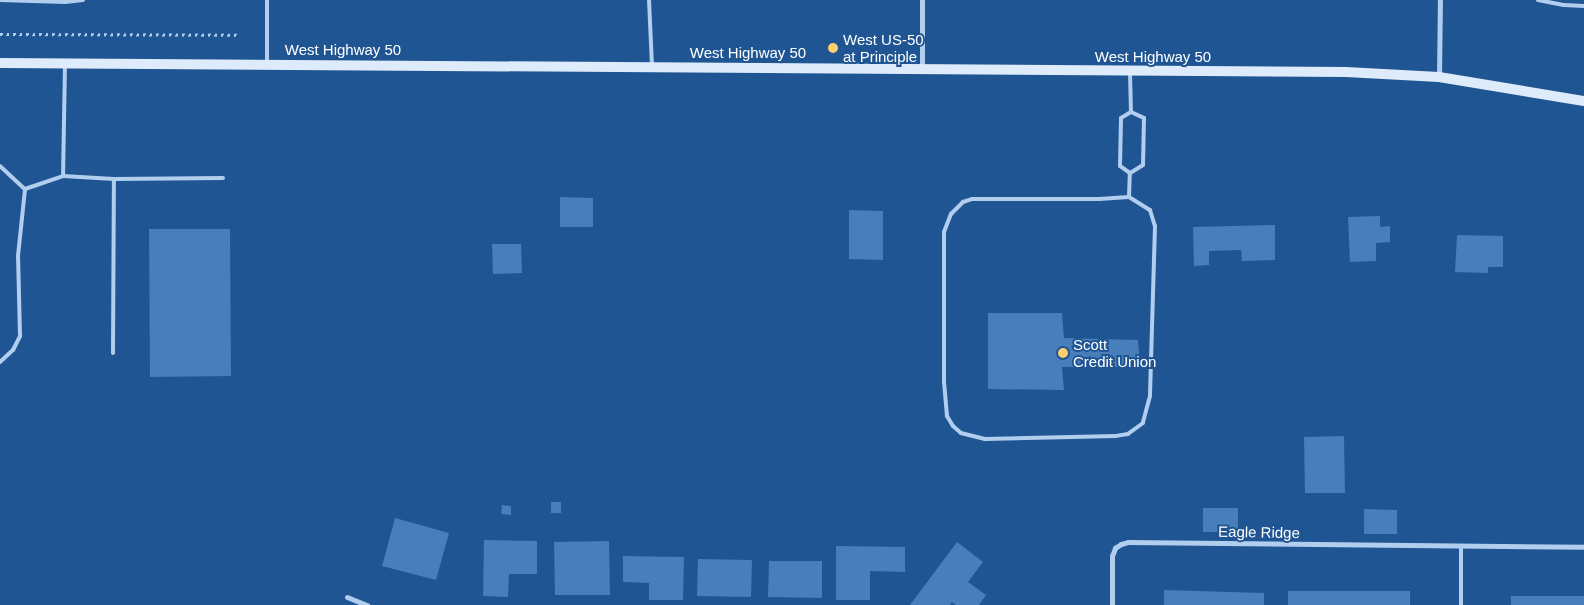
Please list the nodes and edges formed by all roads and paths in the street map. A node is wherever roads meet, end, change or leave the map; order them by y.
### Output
1 (0, 0) edge
2 (83, 0) edge
3 (266, 0) edge
4 (649, 0) edge
5 (922, 0) edge
6 (1440, 0) edge
7 (1538, 0) edge
8 (1564, 0) edge
9 (1564, 6) junction
10 (1584, 6) edge
11 (0, 34) edge
12 (240, 35) dead end
13 (0, 63) edge
14 (65, 64) junction
15 (267, 65) junction
16 (652, 67) junction
17 (922, 69) junction
18 (1130, 72) junction
19 (1439, 76) junction
20 (1584, 101) edge
21 (1131, 112) junction
22 (0, 166) edge
23 (1130, 172) junction
24 (63, 176) junction
25 (223, 178) dead end
26 (114, 179) junction
27 (25, 189) junction
28 (1129, 197) junction
29 (113, 353) dead end
30 (0, 362) edge
31 (1461, 547) junction
32 (1584, 547) edge
33 (347, 597) dead end
34 (367, 605) edge
35 (1112, 605) edge
36 (1461, 605) edge

1 - 2 lane
3 - 15 lane
4 - 16 lane
5 - 17 street
6 - 19 street
7 - 9 lane
8 - 9 lane
9 - 10 lane
11 - 12 path
13 - 14 main road, West Highway 50
14 - 15 main road, West Highway 50
14 - 24 lane
15 - 16 main road, West Highway 50
16 - 17 main road, West Highway 50
17 - 18 main road, West Highway 50
18 - 19 main road, West Highway 50
18 - 21 lane
19 - 20 main road, West Highway 50
21 - 23 lane
21 - 23 lane
22 - 27 lane
23 - 28 lane
24 - 26 lane
24 - 27 lane
25 - 26 lane
26 - 29 lane
27 - 30 lane
28 - 28 lane
31 - 32 street, Eagle Ridge
31 - 35 street, Eagle Ridge
31 - 36 lane
33 - 34 street

